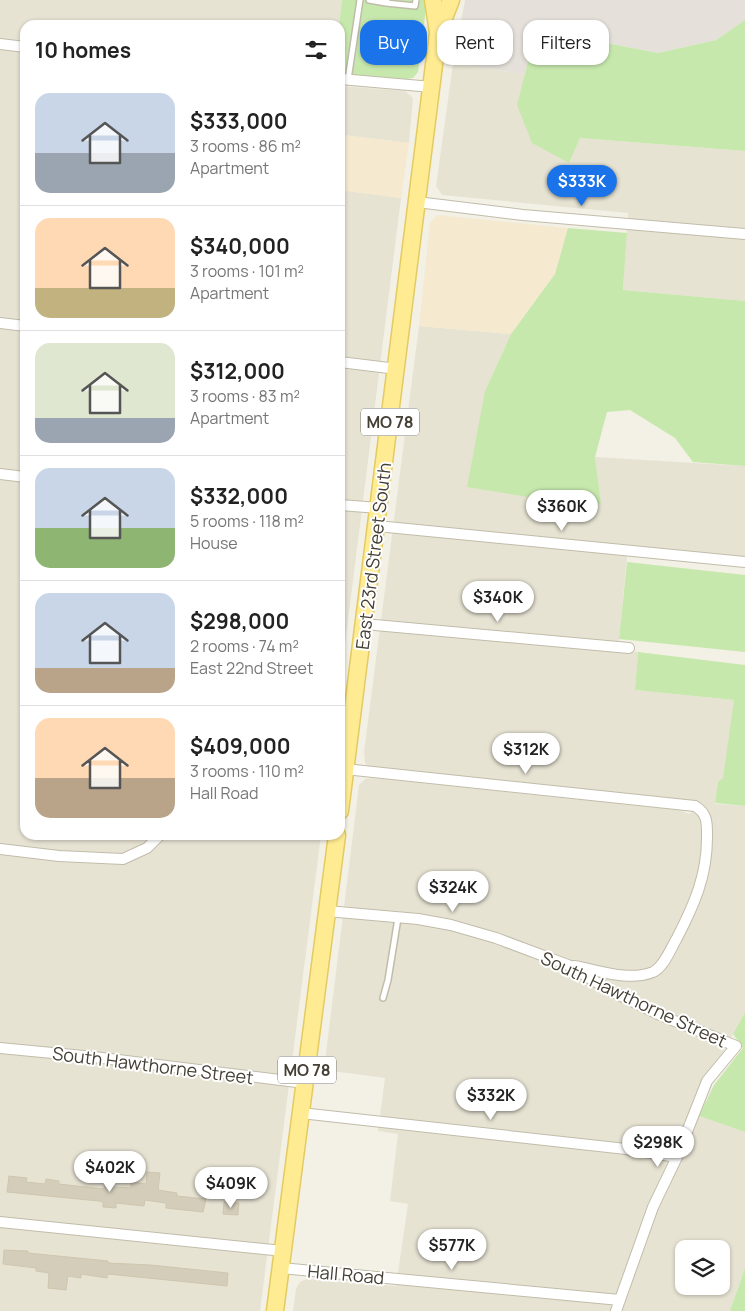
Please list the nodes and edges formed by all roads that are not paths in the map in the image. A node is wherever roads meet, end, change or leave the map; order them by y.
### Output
1 (360, 0) edge
2 (369, 0) edge
3 (451, 0) edge
4 (387, 1) edge
5 (415, 3) edge
6 (433, 3) edge
7 (443, 20) edge
8 (437, 26) edge
9 (437, 41) edge
10 (0, 44) edge
11 (20, 46) edge
12 (345, 75) edge
13 (345, 80) edge
14 (432, 87) junction
15 (416, 202) junction
16 (745, 234) edge
17 (0, 323) edge
18 (20, 325) edge
19 (345, 363) edge
20 (397, 369) junction
21 (0, 474) edge
22 (20, 476) edge
23 (345, 505) edge
24 (379, 508) junction
25 (377, 526) junction
26 (745, 562) edge
27 (364, 624) junction
28 (629, 648) dead end
29 (345, 762) edge
30 (345, 777) edge
31 (155, 840) edge
32 (336, 840) edge
33 (0, 849) edge
34 (327, 911) junction
35 (398, 917) junction
36 (568, 965) junction
37 (383, 998) dead end
38 (0, 1048) edge
39 (305, 1083) junction
40 (301, 1113) junction
41 (676, 1157) junction
42 (0, 1222) edge
43 (283, 1251) junction
44 (281, 1268) junction
45 (620, 1300) junction
46 (276, 1309) edge
47 (616, 1311) edge

1 - 12 lane
2 - 4 lane
3 - 7 main road, East 23rd Street South / MO 78
4 - 5 lane
5 - 6 lane
6 - 8 main road, East 23rd Street South / MO 78
9 - 14 main road, East 23rd Street South / MO 78
10 - 11 street
13 - 14 street
14 - 15 main road, East 23rd Street South / MO 78
15 - 16 street
15 - 20 main road, East 23rd Street South / MO 78
17 - 18 street
19 - 20 street
20 - 24 main road, East 23rd Street South / MO 78
21 - 22 street
23 - 24 street
24 - 25 main road, East 23rd Street South / MO 78
25 - 26 street
25 - 27 main road, East 23rd Street South / MO 78
27 - 28 street
27 - 29 main road, East 23rd Street South / MO 78
30 - 36 street
31 - 33 street
32 - 34 main road, MO 78
34 - 35 street, South Hawthorne Street
34 - 39 main road, MO 78
35 - 36 street, South Hawthorne Street
35 - 37 lane
36 - 41 street, South Hawthorne Street
38 - 39 street, South Hawthorne Street
39 - 40 main road, MO 78
40 - 41 street
40 - 43 main road, MO 78
41 - 45 street
42 - 43 street
43 - 44 main road, MO 78
44 - 45 street, Hall Road
44 - 46 main road, MO 78
45 - 47 street

